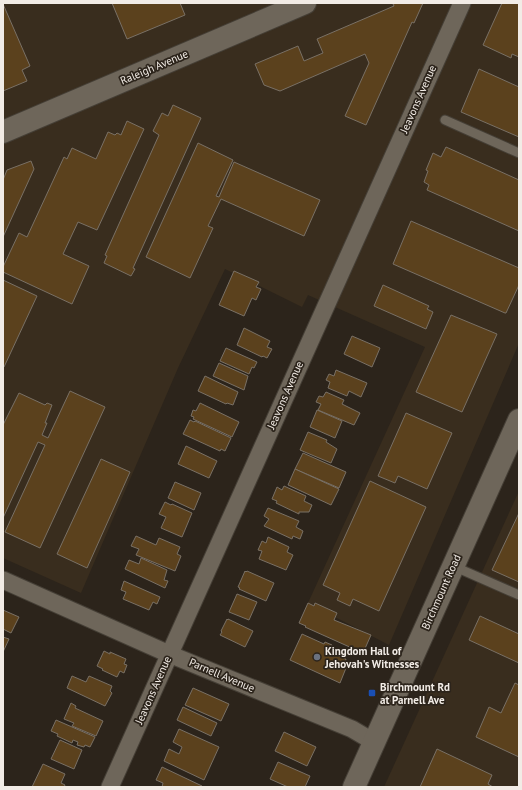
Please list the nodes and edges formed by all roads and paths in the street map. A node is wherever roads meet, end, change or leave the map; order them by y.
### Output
1 (305, 3) edge
2 (462, 3) edge
3 (445, 120) dead end
4 (3, 132) edge
5 (519, 153) edge
6 (517, 430) edge
7 (453, 566) junction
8 (3, 580) edge
9 (519, 595) edge
10 (169, 654) junction
11 (374, 742) junction
12 (110, 787) edge
13 (354, 787) edge

1 - 4 main road, Raleigh Avenue
2 - 10 street, Jeavons Avenue
3 - 5 lane
6 - 7 main road, Birchmount Road
7 - 9 lane
7 - 11 main road, Birchmount Road
8 - 10 street, Parnell Avenue
10 - 11 street, Parnell Avenue
10 - 12 street, Jeavons Avenue
11 - 13 main road, Birchmount Road

